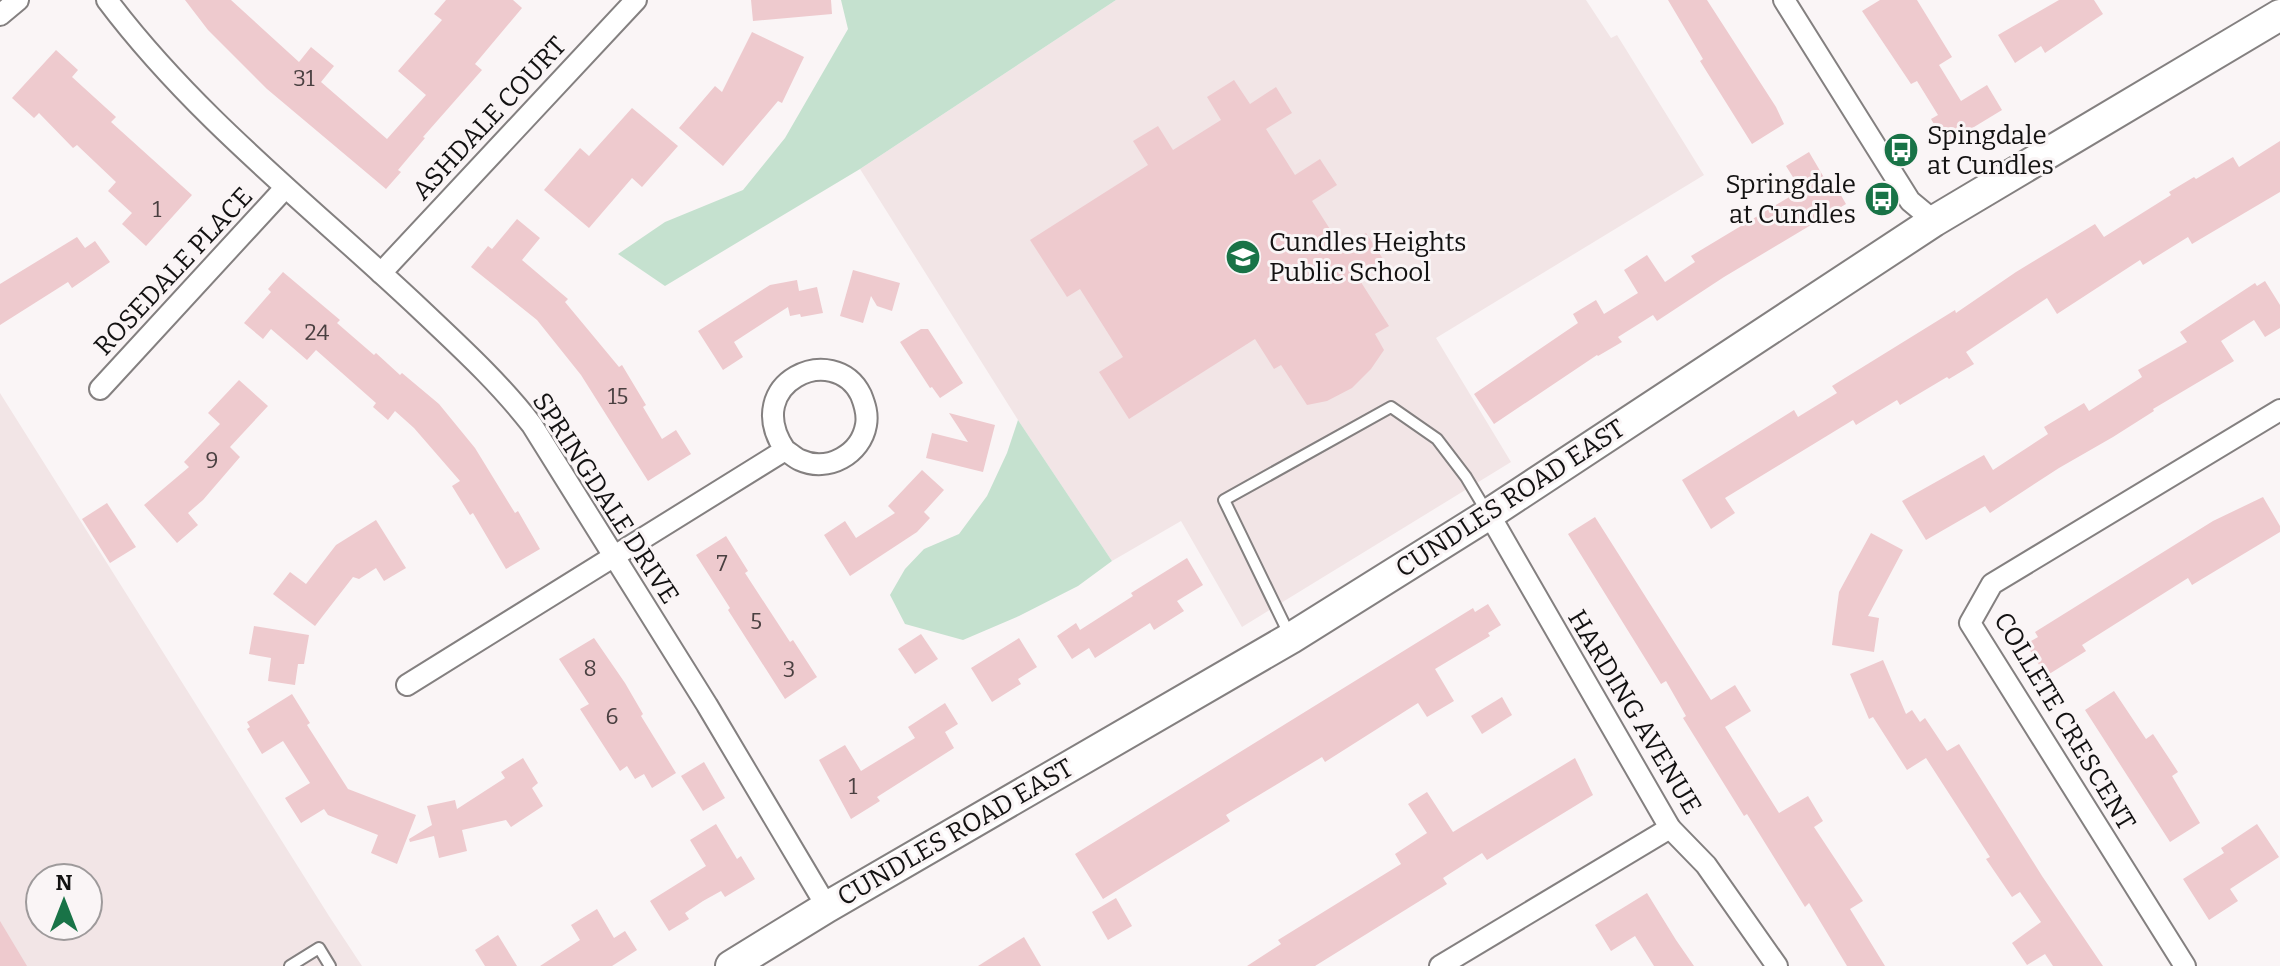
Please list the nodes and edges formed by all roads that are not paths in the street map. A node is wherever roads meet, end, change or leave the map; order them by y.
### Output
1 (18, 0) edge
2 (107, 0) edge
3 (636, 0) edge
4 (1784, 0) edge
5 (0, 15) edge
6 (2280, 15) edge
7 (285, 188) junction
8 (1934, 221) junction
9 (381, 273) junction
10 (100, 389) dead end
11 (2280, 410) edge
12 (785, 450) junction
13 (1489, 514) junction
14 (612, 555) junction
15 (1291, 638) junction
16 (407, 685) dead end
17 (1670, 828) junction
18 (827, 907) junction
19 (290, 966) edge
20 (330, 966) edge
21 (731, 966) edge
22 (1440, 966) edge
23 (1777, 966) edge
24 (2185, 966) edge

1 - 5 street
2 - 7 street, SPRINGDALE DRIVE
3 - 9 street, ASHDALE COURT
4 - 8 street
6 - 8 main road, CUNDLES ROAD EAST
7 - 9 street, SPRINGDALE DRIVE
7 - 10 street, ROSEDALE PLACE
8 - 13 main road, CUNDLES ROAD EAST
9 - 14 street, SPRINGDALE DRIVE
11 - 24 street, COLLETE CRESCENT
12 - 12 street
12 - 14 street
13 - 15 main road, CUNDLES ROAD EAST
13 - 15 lane
13 - 17 street, HARDING AVENUE
14 - 16 street
14 - 18 street, SPRINGDALE DRIVE
15 - 18 main road, CUNDLES ROAD EAST
17 - 22 street
17 - 23 street, HARDING AVENUE
18 - 21 main road, CUNDLES ROAD EAST
19 - 20 lane

